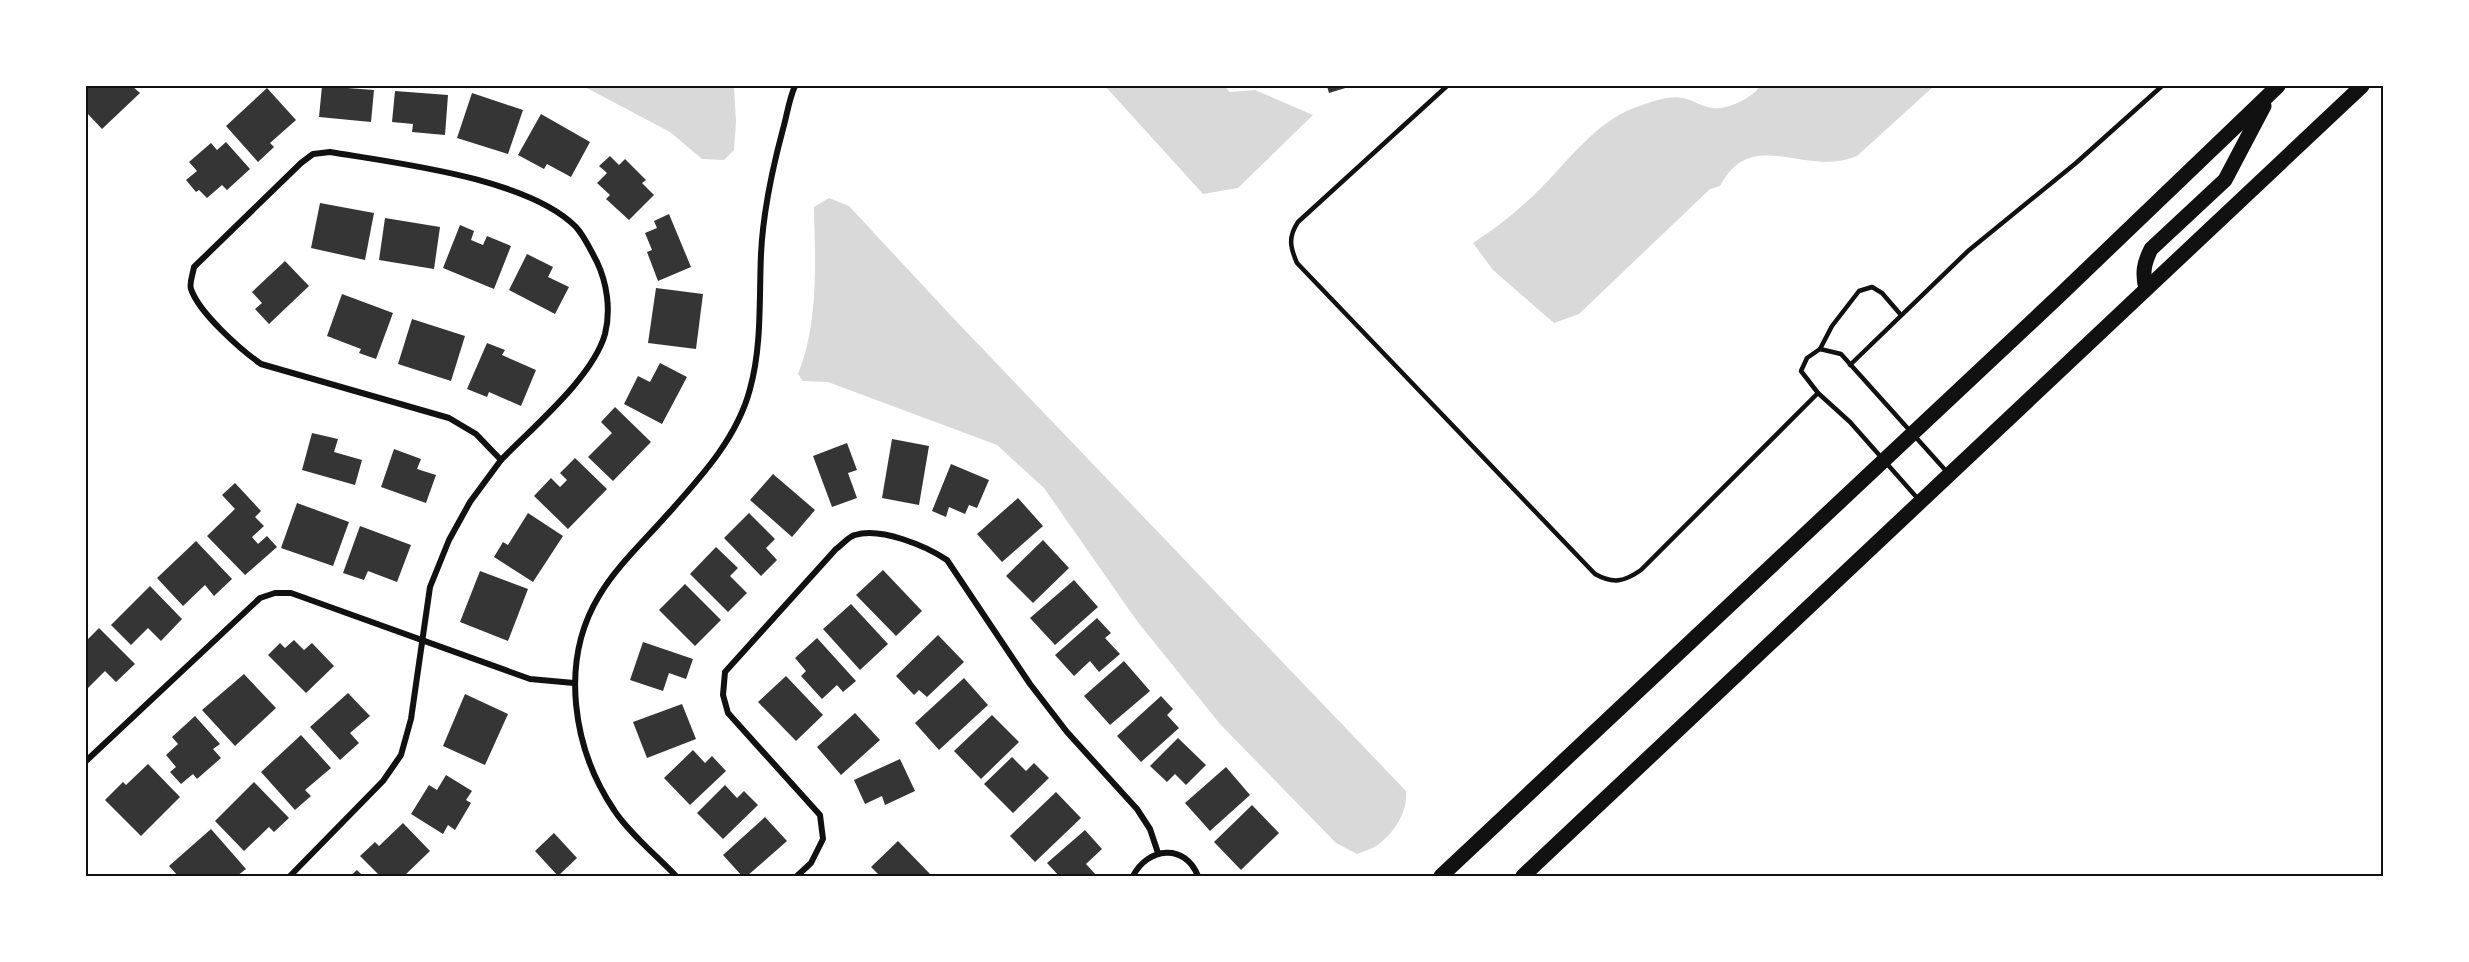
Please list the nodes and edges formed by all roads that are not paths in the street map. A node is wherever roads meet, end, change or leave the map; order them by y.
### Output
1 (795, 86) edge
2 (1448, 86) edge
3 (2162, 86) edge
4 (2362, 86) edge
5 (2274, 89) edge
6 (2146, 289) junction
7 (1901, 315) junction
8 (1820, 349) junction
9 (1850, 365) junction
10 (1818, 393) junction
11 (1911, 434) junction
12 (501, 460) junction
13 (1884, 460) junction
14 (1948, 474) junction
15 (1920, 501) junction
16 (421, 640) junction
17 (574, 682) junction
18 (86, 761) edge
19 (1158, 853) junction
20 (290, 876) edge
21 (676, 876) edge
22 (797, 876) edge
23 (1133, 876) edge
24 (1198, 876) edge
25 (1443, 876) edge
26 (1523, 876) edge

1 - 17 street
2 - 10 lane
3 - 7 lane
4 - 6 main road
5 - 6 main road
5 - 11 main road
6 - 14 main road
7 - 8 lane
7 - 9 lane
8 - 9 lane
8 - 10 lane
9 - 11 lane
10 - 13 lane
11 - 13 main road
11 - 14 lane
12 - 12 street
12 - 16 street
13 - 15 lane
13 - 25 main road
14 - 15 main road
15 - 26 main road
16 - 17 street
16 - 18 street
16 - 20 street
17 - 21 street
19 - 22 street
19 - 23 street
19 - 24 street

